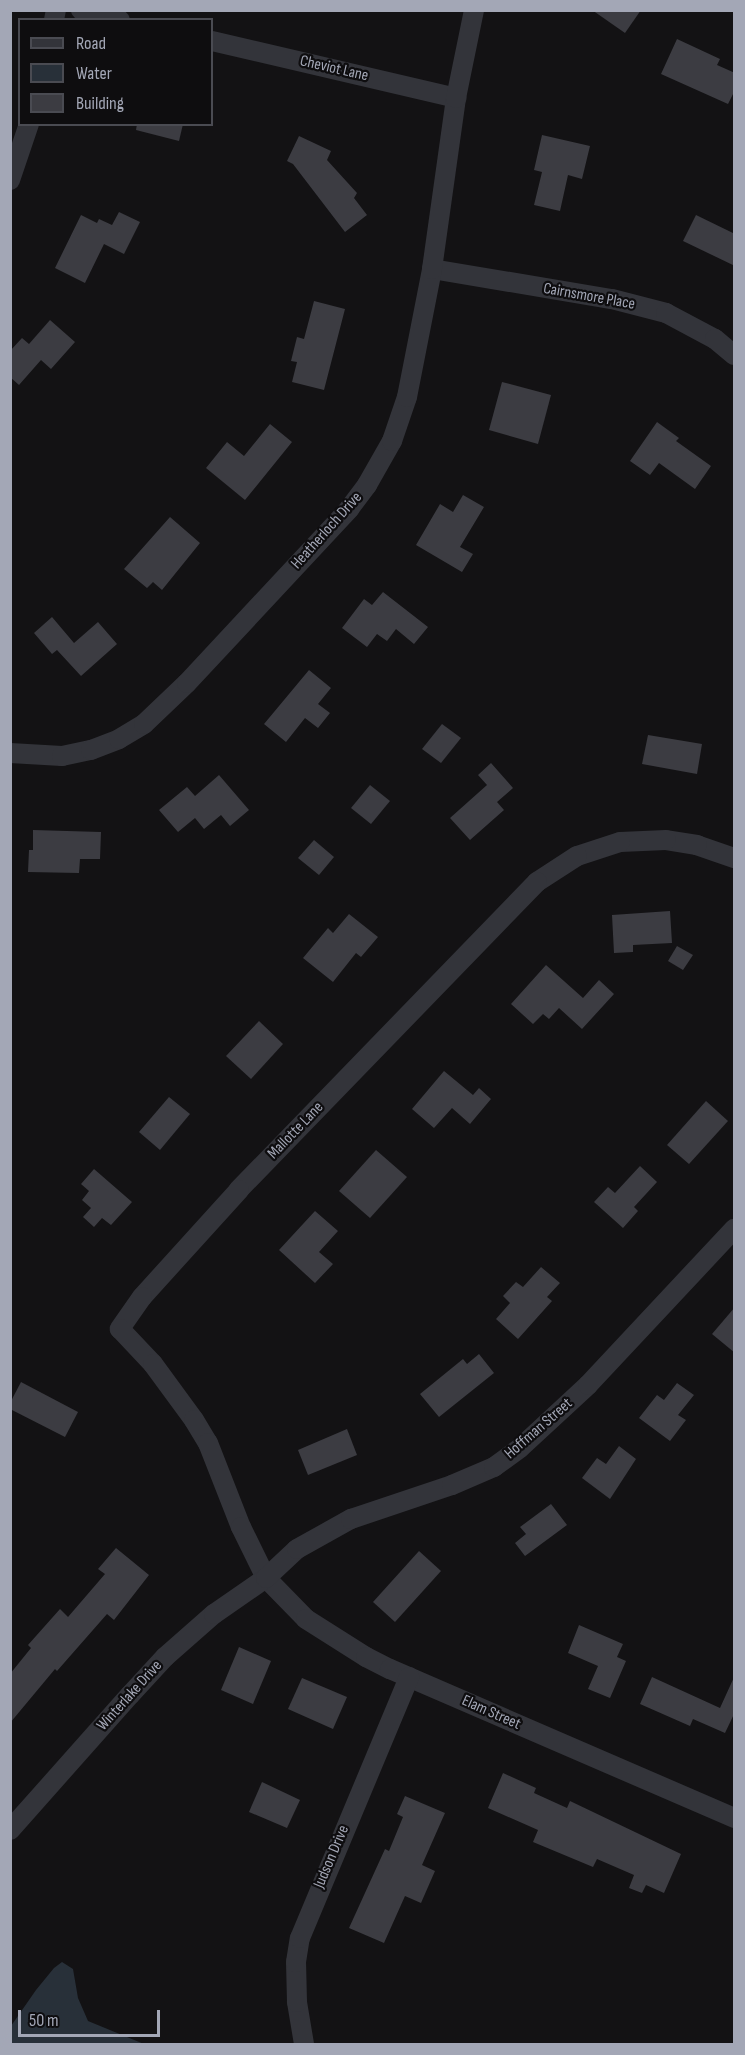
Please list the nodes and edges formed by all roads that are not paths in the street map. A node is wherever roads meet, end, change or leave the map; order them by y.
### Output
1 (81, 10) edge
2 (474, 10) edge
3 (112, 18) edge
4 (213, 41) edge
5 (456, 98) junction
6 (28, 126) edge
7 (10, 180) edge
8 (432, 269) junction
9 (735, 355) edge
10 (10, 753) edge
11 (735, 858) edge
12 (735, 1229) edge
13 (266, 1578) junction
14 (409, 1677) junction
15 (735, 1818) edge
16 (10, 1830) edge
17 (304, 2044) edge

1 - 3 street
2 - 5 street, Heatherloch Drive
4 - 5 street, Cheviot Lane
5 - 8 street, Heatherloch Drive
6 - 7 street
8 - 9 street, Cairnsmore Place
8 - 10 street, Heatherloch Drive
11 - 13 street, Mallotte Lane
12 - 13 street, Hoffman Street
13 - 14 street, Elam Street
13 - 16 street, Winterlake Drive
14 - 15 street, Elam Street
14 - 17 street, Judson Drive

